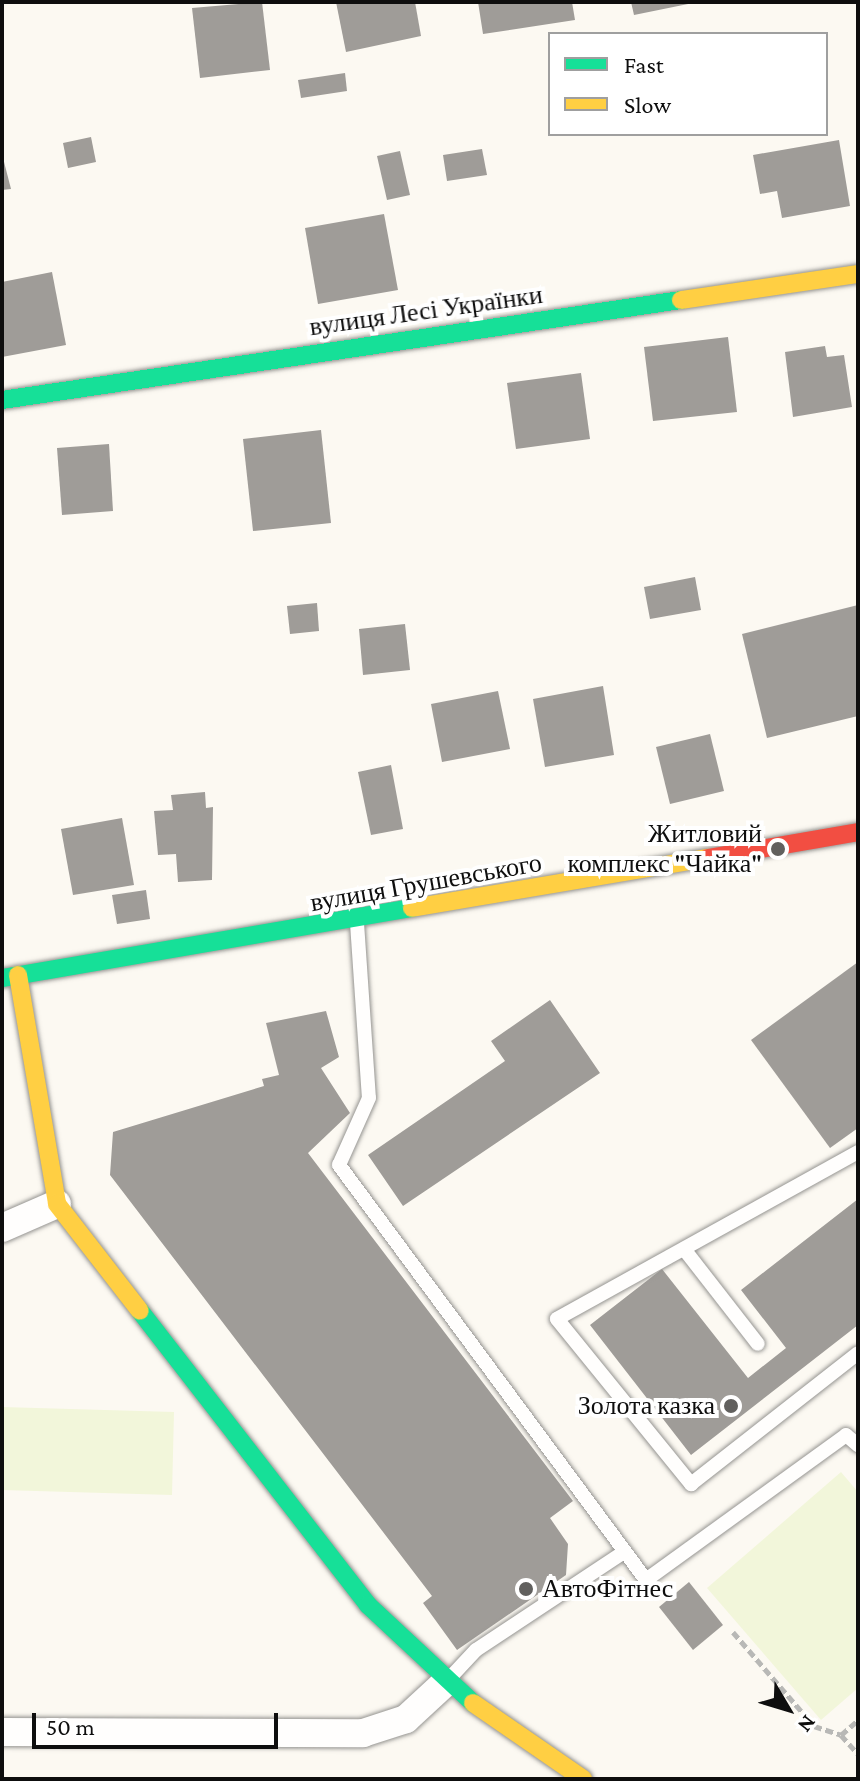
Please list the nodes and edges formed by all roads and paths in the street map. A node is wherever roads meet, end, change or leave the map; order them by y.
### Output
1 (858, 274) edge
2 (2, 400) edge
3 (858, 832) edge
4 (357, 923) junction
5 (10, 977) edge
6 (858, 1152) edge
7 (57, 1204) junction
8 (2, 1228) edge
9 (684, 1249) junction
10 (758, 1344) dead end
11 (858, 1353) edge
12 (858, 1445) edge
13 (624, 1552) junction
14 (733, 1632) dead end
15 (445, 1683) junction
16 (858, 1720) edge
17 (2, 1732) edge
18 (841, 1735) junction
19 (858, 1754) edge
20 (583, 1779) edge

1 - 2 street, вулиця Лесі Українки
3 - 4 street, вулиця Грушевського
4 - 5 street, вулиця Грушевського
4 - 13 lane
5 - 7 street
6 - 9 lane
7 - 8 street
7 - 15 street
9 - 10 lane
9 - 11 lane
12 - 13 lane
13 - 15 lane
14 - 18 path
15 - 17 street
15 - 20 street
16 - 18 path
18 - 19 path

